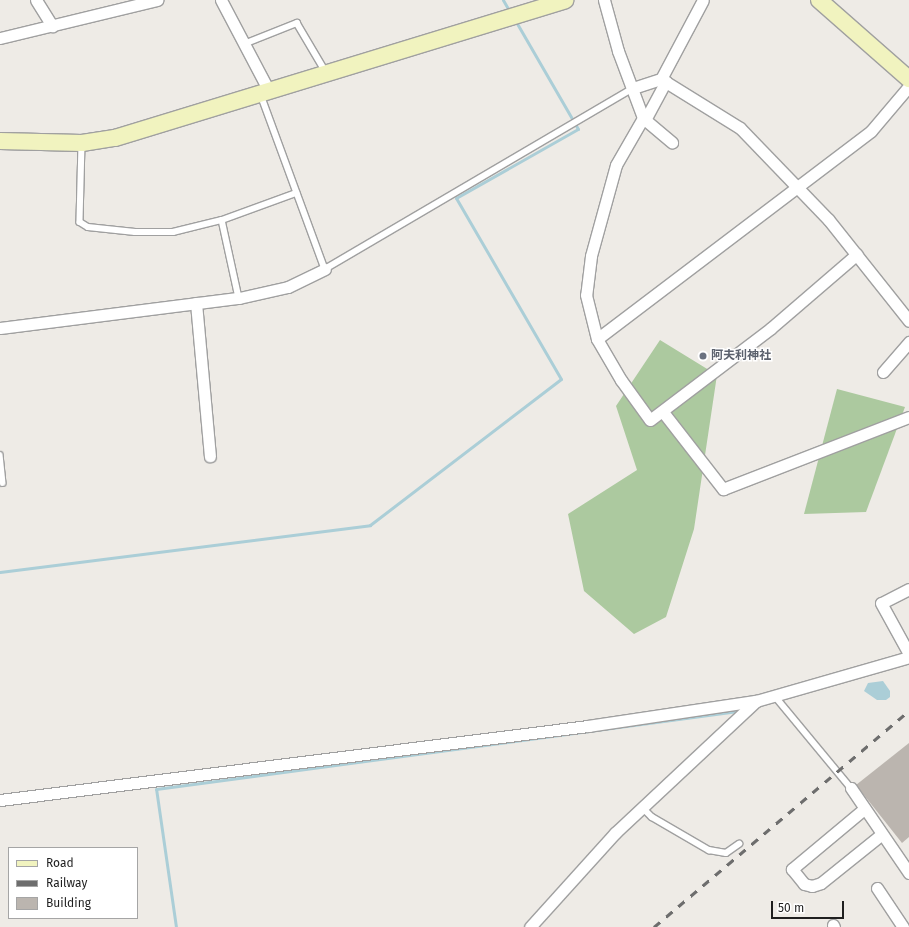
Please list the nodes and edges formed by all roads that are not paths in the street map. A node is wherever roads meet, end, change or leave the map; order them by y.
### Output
1 (36, 0) edge
2 (156, 0) edge
3 (221, 0) edge
4 (565, 0) edge
5 (604, 0) edge
6 (703, 0) edge
7 (819, 0) edge
8 (52, 26) junction
9 (0, 38) edge
10 (244, 44) junction
11 (326, 73) junction
12 (909, 79) edge
13 (663, 80) junction
14 (909, 86) edge
15 (633, 88) junction
16 (265, 92) junction
17 (644, 119) junction
18 (0, 141) edge
19 (672, 142) dead end
20 (82, 143) junction
21 (797, 187) junction
22 (296, 193) junction
23 (222, 220) junction
24 (857, 254) junction
25 (325, 269) junction
26 (240, 298) junction
27 (196, 303) junction
28 (909, 321) edge
29 (0, 328) edge
30 (597, 339) junction
31 (909, 342) edge
32 (883, 372) dead end
33 (663, 412) junction
34 (909, 417) edge
35 (0, 455) edge
36 (210, 456) dead end
37 (3, 483) dead end
38 (909, 589) edge
39 (909, 654) edge
40 (909, 657) edge
41 (775, 696) junction
42 (756, 701) junction
43 (851, 788) joint
44 (0, 800) edge
45 (642, 807) junction
46 (864, 809) junction
47 (882, 834) junction
48 (739, 844) dead end
49 (909, 872) edge
50 (877, 888) dead end
51 (530, 927) edge
52 (903, 927) edge

1 - 8 street
2 - 8 street
3 - 10 street
4 - 11 street
5 - 15 street
6 - 13 street
7 - 12 street
8 - 9 street
10 - 11 lane
10 - 16 street
11 - 16 street
13 - 15 street
13 - 17 street
13 - 21 street
14 - 21 street
15 - 17 street
15 - 25 lane
16 - 20 street
16 - 22 lane
17 - 19 street
17 - 30 street
18 - 20 street
20 - 23 lane
21 - 24 street
21 - 30 street
22 - 23 lane
22 - 25 lane
23 - 26 lane
24 - 28 street
24 - 33 street
25 - 26 street
26 - 27 street
27 - 29 street
27 - 36 street
30 - 33 street
31 - 32 street
33 - 34 street
35 - 37 lane
38 - 39 street
40 - 41 street
41 - 42 street
41 - 43 lane
42 - 44 street
42 - 45 street
43 - 46 street
45 - 48 lane
45 - 51 street
46 - 47 street
46 - 47 street
47 - 49 street
50 - 52 street

